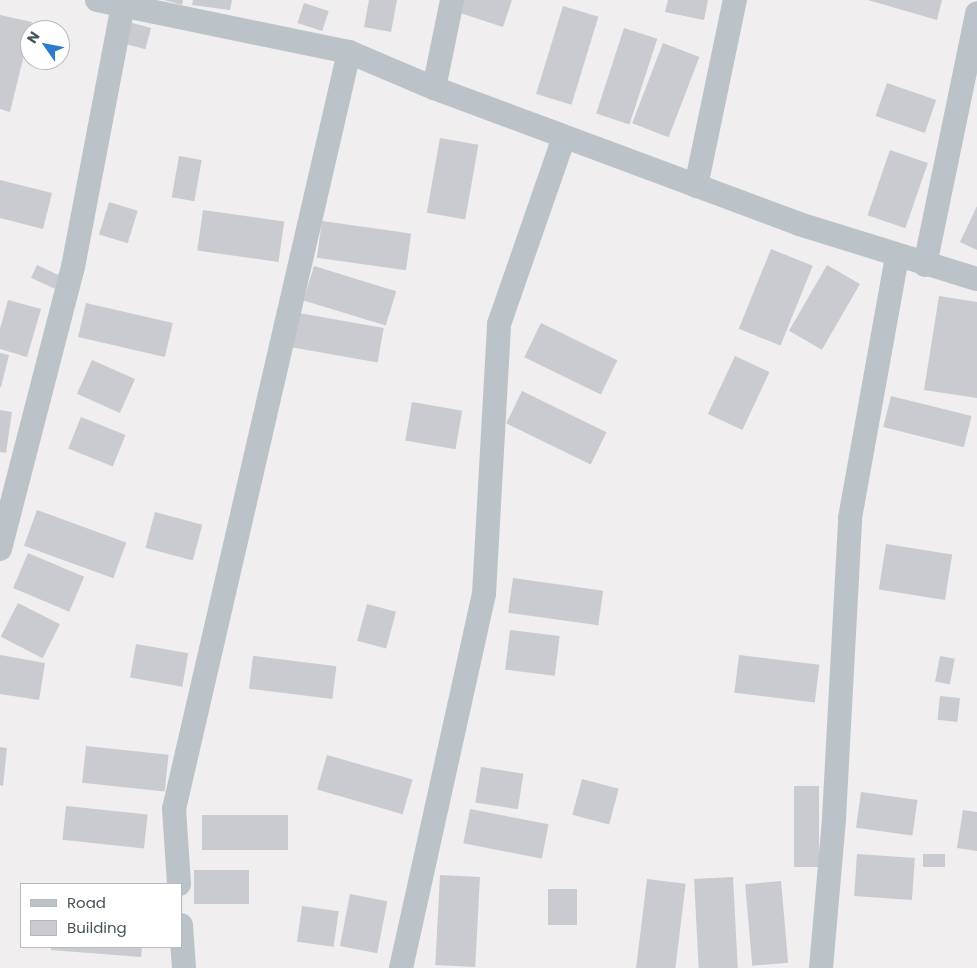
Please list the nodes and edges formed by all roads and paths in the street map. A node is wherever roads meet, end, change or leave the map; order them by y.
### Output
1 (98, 0) edge
2 (452, 0) edge
3 (735, 0) edge
4 (124, 2) edge
5 (977, 13) edge
6 (349, 52) junction
7 (434, 88) junction
8 (564, 136) junction
9 (696, 186) junction
10 (897, 256) junction
11 (925, 266) junction
12 (977, 280) edge
13 (0, 549) edge
14 (178, 883) edge
15 (182, 939) edge
16 (184, 968) edge
17 (401, 968) edge
18 (821, 968) edge

1 - 4 street
2 - 7 street
3 - 9 street
4 - 6 street
4 - 13 street
5 - 11 street
6 - 7 street
6 - 14 street
7 - 8 street
8 - 9 street
8 - 17 street
9 - 10 street
10 - 11 street
10 - 18 street
11 - 12 street
15 - 16 street

